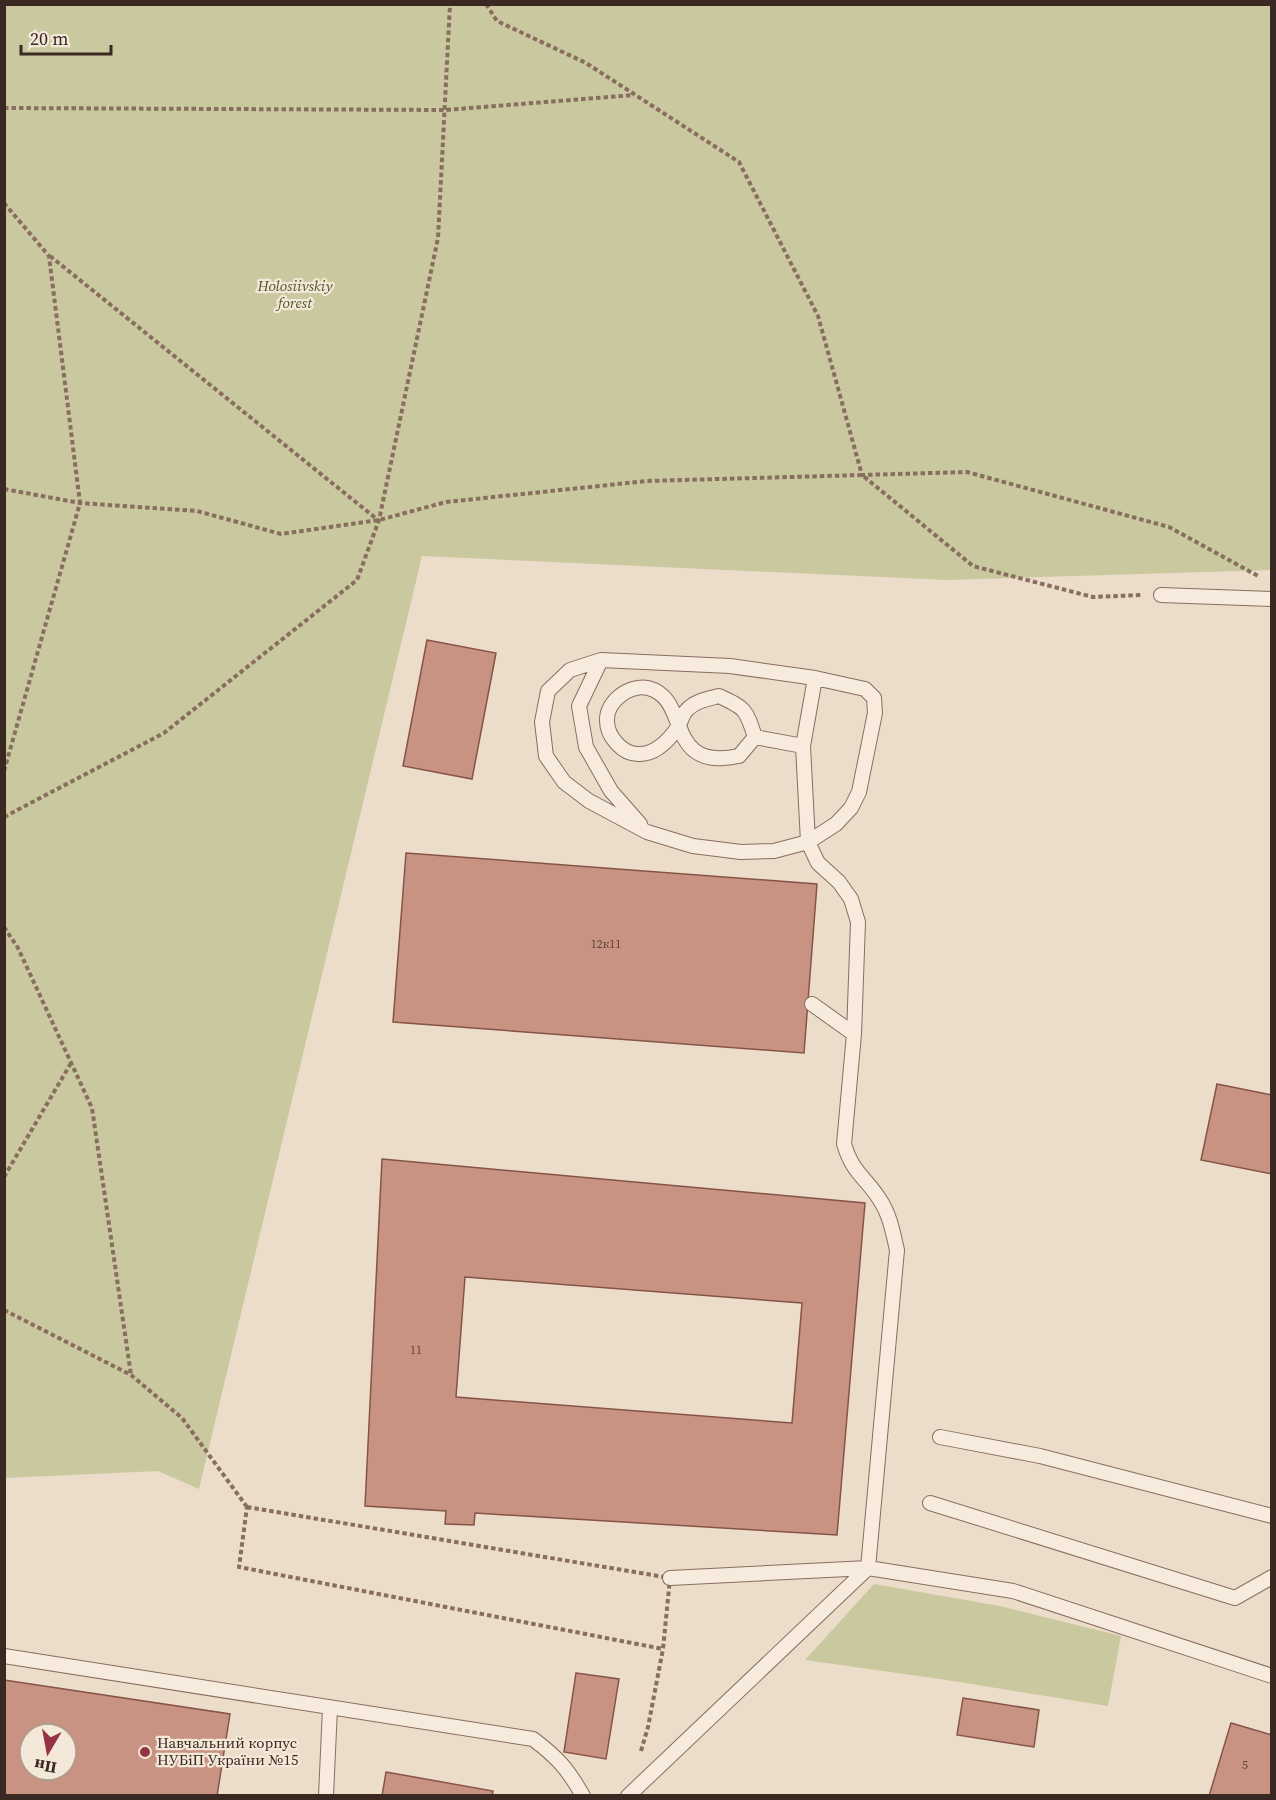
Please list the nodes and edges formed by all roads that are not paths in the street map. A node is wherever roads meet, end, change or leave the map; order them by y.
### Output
1 (1161, 595) road end
2 (1272, 599) edge
3 (601, 660) junction
4 (815, 678) junction
5 (678, 726) junction
6 (755, 737) junction
7 (802, 746) junction
8 (647, 832) junction
9 (808, 842) junction
10 (812, 1004) dead end
11 (854, 1034) junction
12 (940, 1437) dead end
13 (930, 1503) dead end
14 (1272, 1516) edge
15 (868, 1568) junction
16 (1272, 1577) edge
17 (670, 1578) road end
18 (4, 1656) edge
19 (1272, 1676) edge
20 (330, 1708) junction
21 (628, 1795) edge
22 (326, 1796) edge
23 (583, 1796) edge

1 - 2 lane
3 - 4 lane
3 - 8 lane
3 - 8 lane
4 - 7 lane
4 - 9 lane
5 - 5 lane
5 - 6 lane
5 - 6 lane
6 - 7 lane
7 - 9 lane
8 - 9 lane
9 - 11 lane
10 - 11 lane
11 - 15 lane
12 - 14 lane
13 - 16 lane
15 - 17 lane
15 - 19 lane
15 - 21 lane
18 - 20 lane
20 - 22 lane
20 - 23 lane

